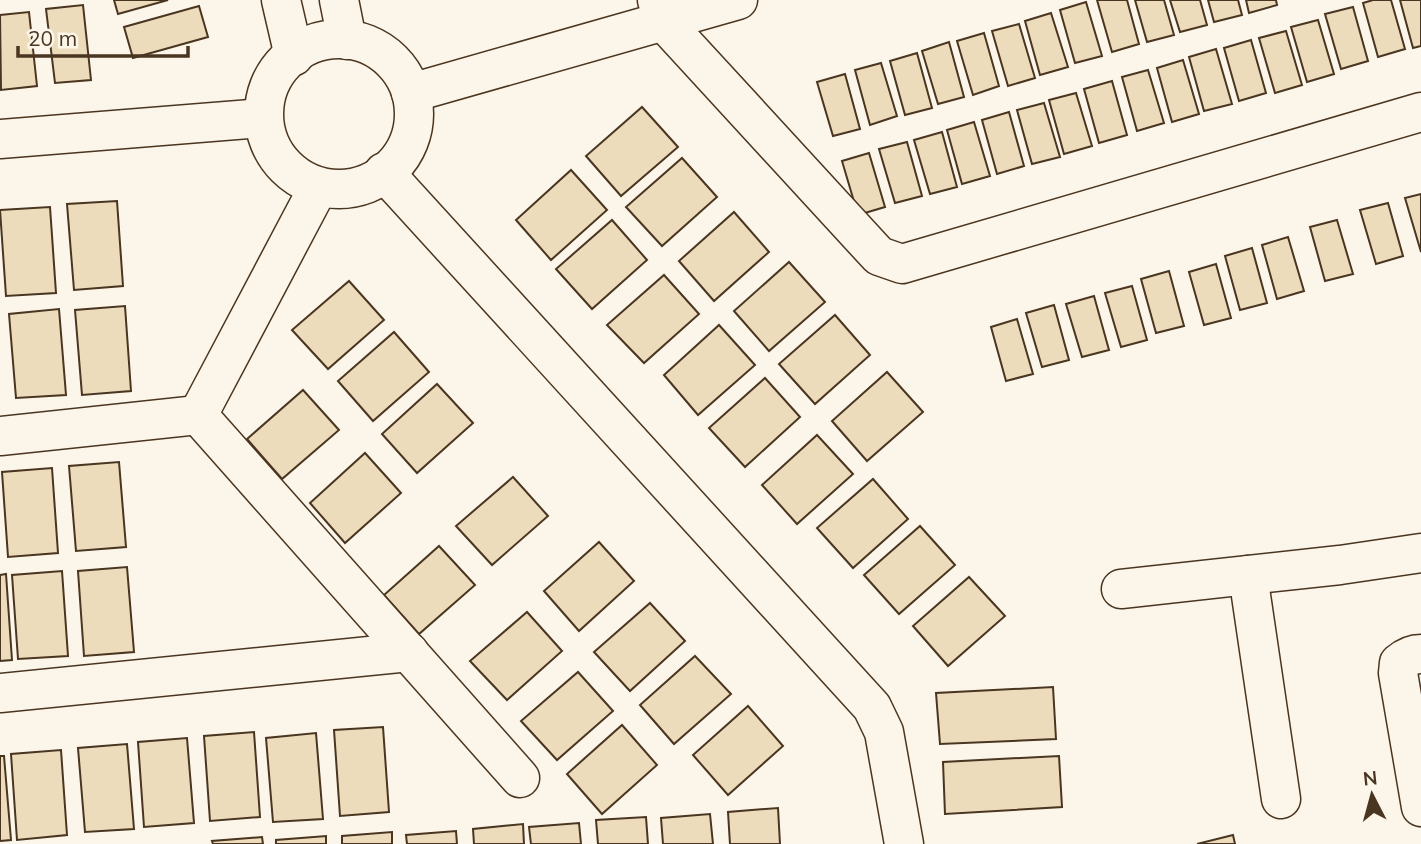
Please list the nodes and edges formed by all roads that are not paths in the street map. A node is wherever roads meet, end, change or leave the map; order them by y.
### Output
1 (281, 0) edge
2 (339, 0) edge
3 (738, 0) edge
4 (660, 11) edge
5 (347, 40) junction
6 (294, 56) junction
7 (411, 93) junction
8 (1421, 112) edge
9 (262, 118) junction
10 (0, 139) edge
11 (384, 172) junction
12 (318, 188) junction
13 (198, 415) junction
14 (0, 436) edge
15 (1421, 552) edge
16 (1248, 575) junction
17 (1121, 589) dead end
18 (409, 652) junction
19 (1421, 654) edge
20 (0, 693) edge
21 (520, 778) dead end
22 (1281, 799) dead end
23 (1421, 807) edge
24 (904, 844) edge

1 - 6 street
2 - 5 street
3 - 4 street
4 - 7 street
4 - 8 street
5 - 6 street
5 - 7 street
6 - 9 street
7 - 11 street
9 - 10 street
9 - 12 street
11 - 12 street
11 - 24 street
12 - 13 street
13 - 14 street
13 - 18 street
15 - 16 street
16 - 17 street
16 - 22 street
18 - 20 street
18 - 21 street
19 - 23 street

